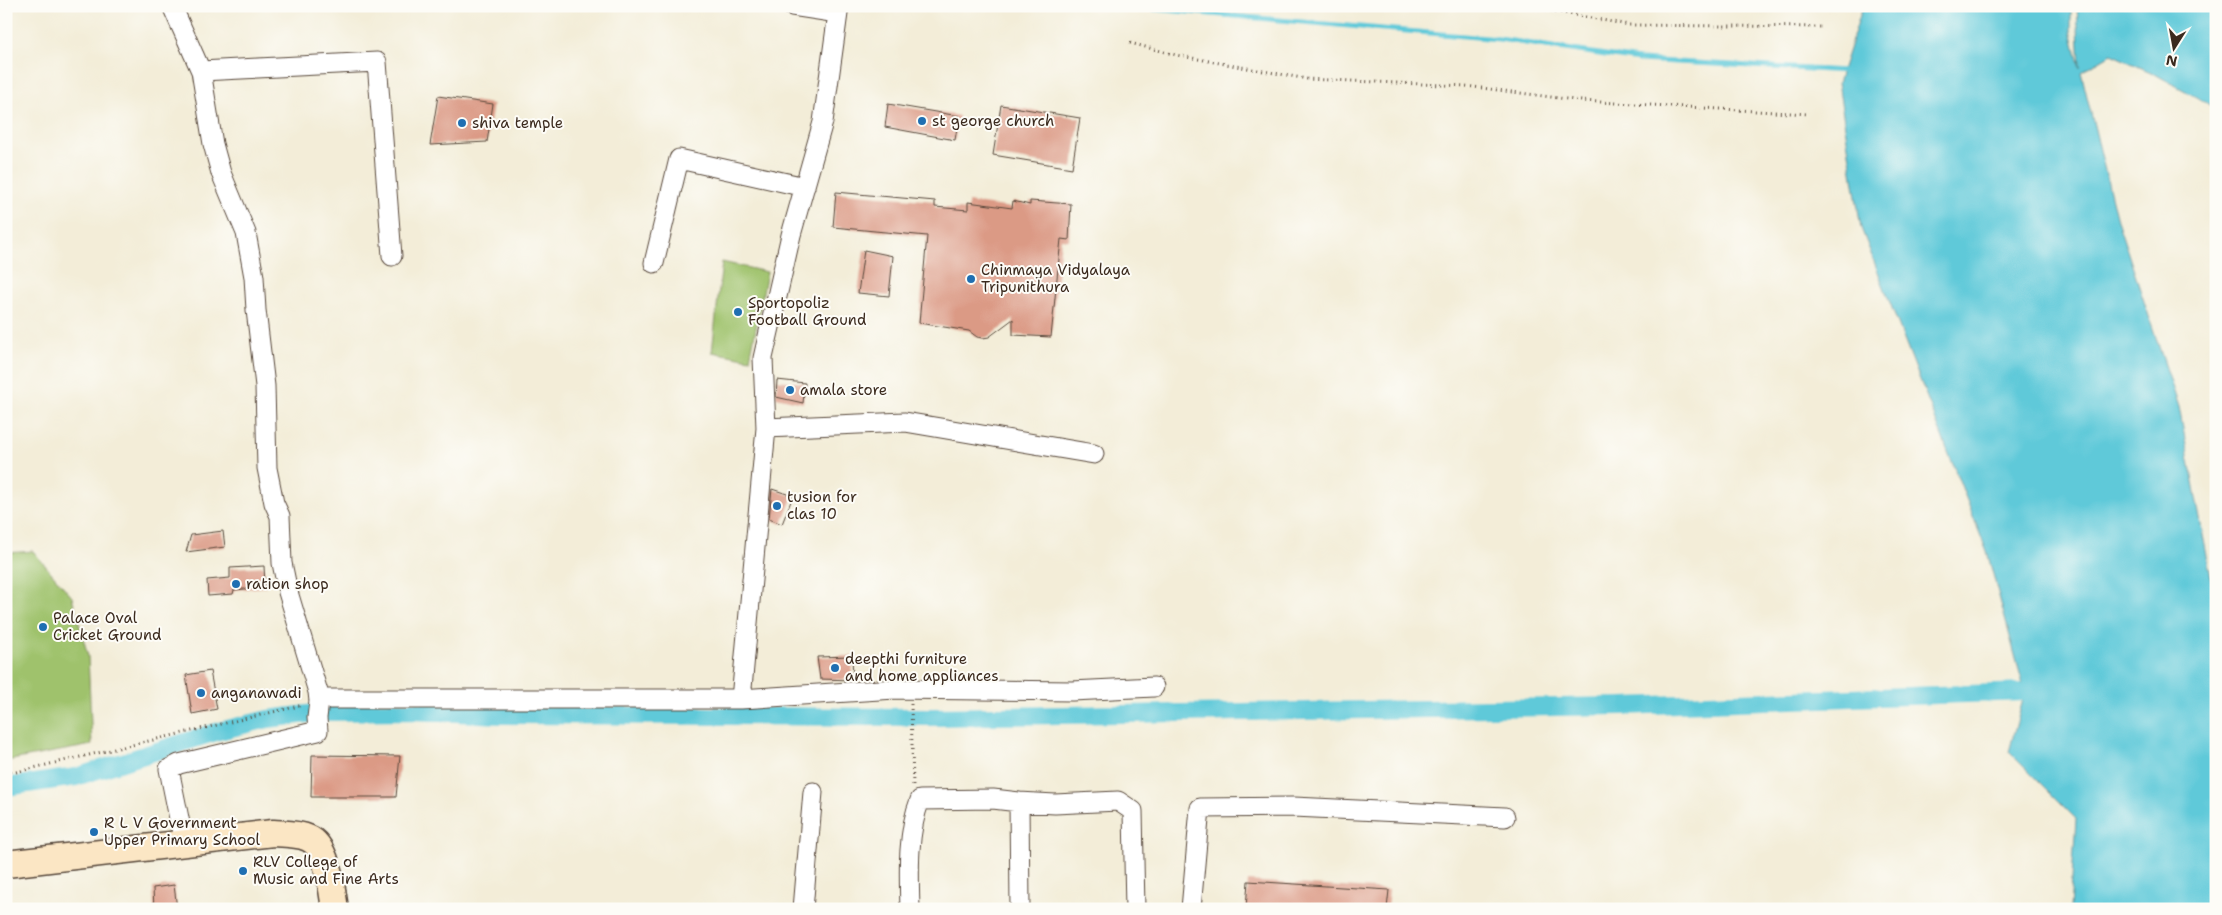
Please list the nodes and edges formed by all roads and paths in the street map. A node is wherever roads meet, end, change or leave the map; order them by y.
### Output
1 (172, 6) edge
2 (792, 6) edge
3 (1526, 6) edge
4 (839, 10) edge
5 (1821, 27) dead end
6 (1130, 43) dead end
7 (201, 71) junction
8 (1808, 114) dead end
9 (804, 186) junction
10 (392, 256) dead end
11 (654, 263) dead end
12 (766, 428) junction
13 (1094, 454) dead end
14 (1154, 687) dead end
15 (741, 699) junction
16 (911, 699) dead end
17 (318, 709) junction
18 (912, 752) dead end
19 (6, 772) edge
20 (812, 792) dead end
21 (1019, 802) junction
22 (1506, 817) dead end
23 (184, 843) junction
24 (6, 864) edge
25 (335, 909) edge
26 (803, 909) edge
27 (910, 909) edge
28 (1020, 909) edge
29 (1135, 909) edge
30 (1191, 909) edge

1 - 7 street
2 - 4 street
3 - 5 path
4 - 9 street
6 - 8 path
7 - 10 street
7 - 17 street
9 - 11 street
9 - 12 street
12 - 13 street
12 - 15 street
14 - 15 street
15 - 17 street
16 - 18 path
17 - 19 path
17 - 23 street
20 - 26 street
21 - 27 street
21 - 28 street
21 - 29 street
22 - 30 street
23 - 24 main road
23 - 25 main road

